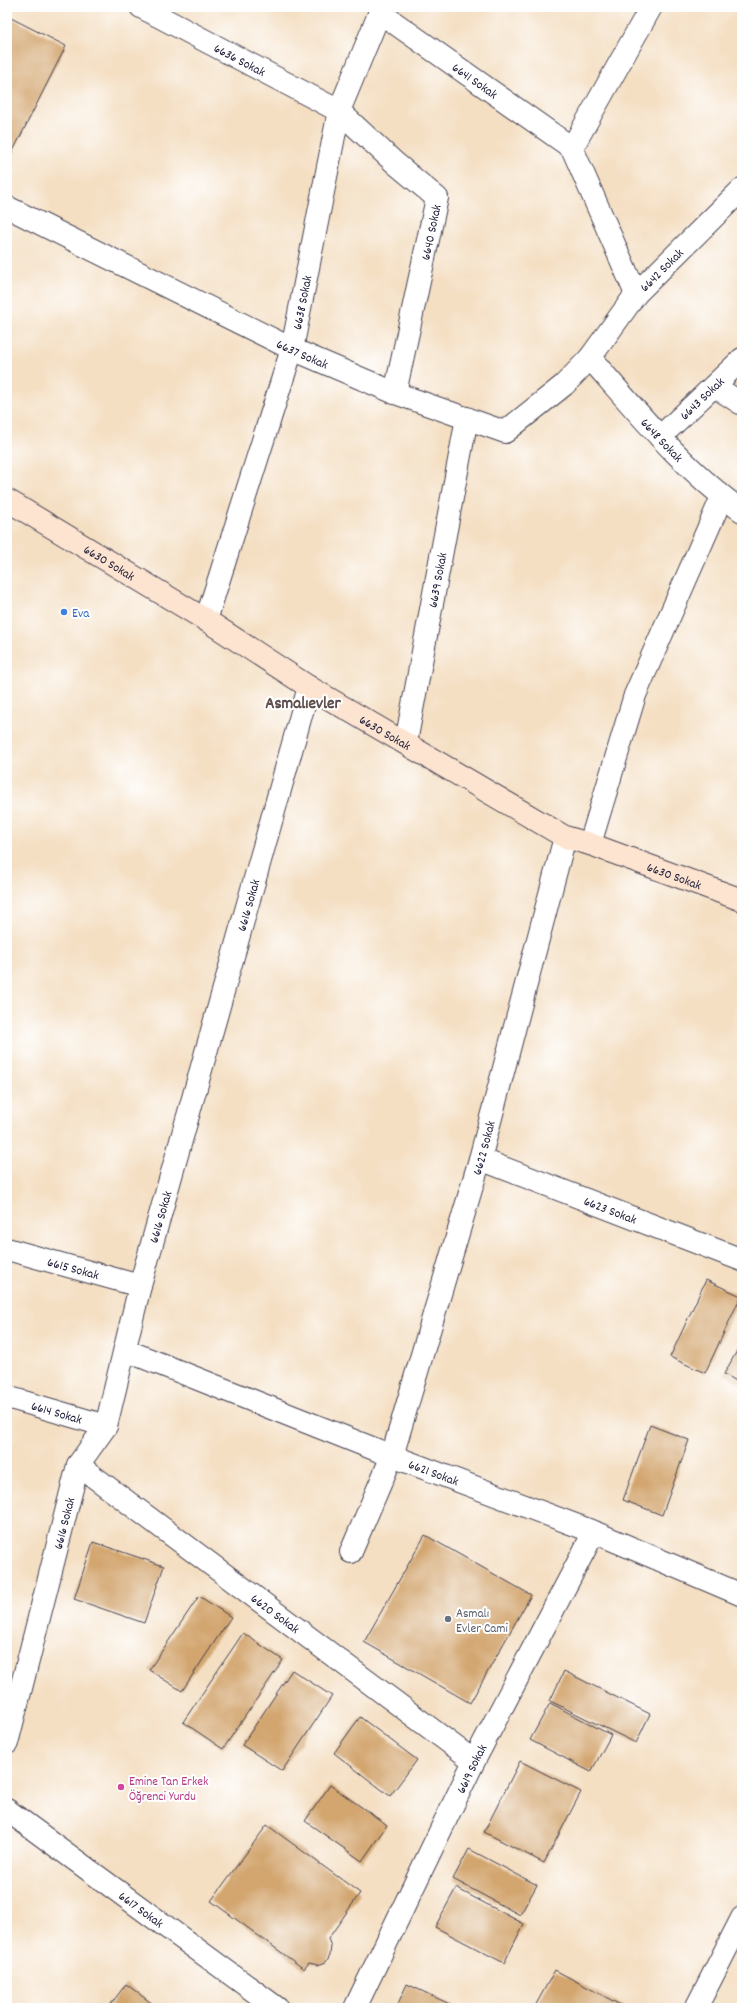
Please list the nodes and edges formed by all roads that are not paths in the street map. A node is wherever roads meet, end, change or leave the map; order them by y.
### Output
1 (651, 7) edge
2 (145, 8) edge
3 (381, 10) edge
4 (339, 111) junction
5 (572, 148) junction
6 (742, 188) edge
7 (7, 207) edge
8 (636, 294) junction
9 (292, 349) junction
10 (590, 358) junction
11 (742, 359) edge
12 (714, 386) junction
13 (395, 393) junction
14 (742, 404) edge
15 (467, 418) junction
16 (660, 436) junction
17 (722, 497) junction
18 (7, 500) edge
19 (742, 511) edge
20 (206, 620) junction
21 (310, 687) junction
22 (406, 742) junction
23 (565, 837) junction
24 (590, 844) junction
25 (742, 900) edge
26 (480, 1159) junction
27 (7, 1249) edge
28 (742, 1260) edge
29 (140, 1286) junction
30 (125, 1350) junction
31 (7, 1397) edge
32 (106, 1426) junction
33 (392, 1456) junction
34 (78, 1465) junction
35 (594, 1532) junction
36 (351, 1552) dead end
37 (742, 1595) edge
38 (7, 1743) edge
39 (474, 1761) junction
40 (7, 1810) edge
41 (742, 1918) edge
42 (277, 2008) edge
43 (355, 2008) edge
44 (696, 2008) edge

1 - 5 street
2 - 4 street, 6636 Sokak
3 - 4 street, 6638 Sokak
3 - 5 street, 6641 Sokak
4 - 9 street, 6638 Sokak
4 - 13 street, 6640 Sokak
5 - 8 street
6 - 8 street, 6642 Sokak
7 - 9 street, 6637 Sokak
8 - 10 street, 6642 Sokak
9 - 13 street, 6637 Sokak
9 - 20 street, 6638 Sokak
10 - 15 street, 6637 Sokak
10 - 16 street, 6648 Sokak
11 - 12 street, 6643 Sokak
12 - 14 street
12 - 16 street, 6643 Sokak
13 - 15 street, 6637 Sokak
15 - 22 street, 6639 Sokak
16 - 17 street, 6648 Sokak
17 - 19 street, 6648 Sokak
17 - 24 street
18 - 20 street, 6630 Sokak
20 - 21 street, 6630 Sokak
21 - 22 street, 6630 Sokak
21 - 29 street, 6616 Sokak
22 - 23 street, 6630 Sokak
23 - 24 street, 6630 Sokak
23 - 26 street, 6622 Sokak
24 - 25 street, 6630 Sokak
26 - 28 street, 6623 Sokak
26 - 33 street, 6622 Sokak
27 - 29 street, 6615 Sokak
29 - 30 street, 6616 Sokak
30 - 32 street, 6616 Sokak
30 - 33 street, 6621 Sokak
31 - 32 street, 6614 Sokak
32 - 34 street, 6616 Sokak
33 - 35 street, 6621 Sokak
33 - 36 street, 6622 Sokak
34 - 38 street, 6616 Sokak
34 - 39 street, 6620 Sokak
35 - 37 street, 6621 Sokak
35 - 39 street, 6619 Sokak
39 - 43 street, 6619 Sokak
40 - 42 street, 6617 Sokak
41 - 44 street

